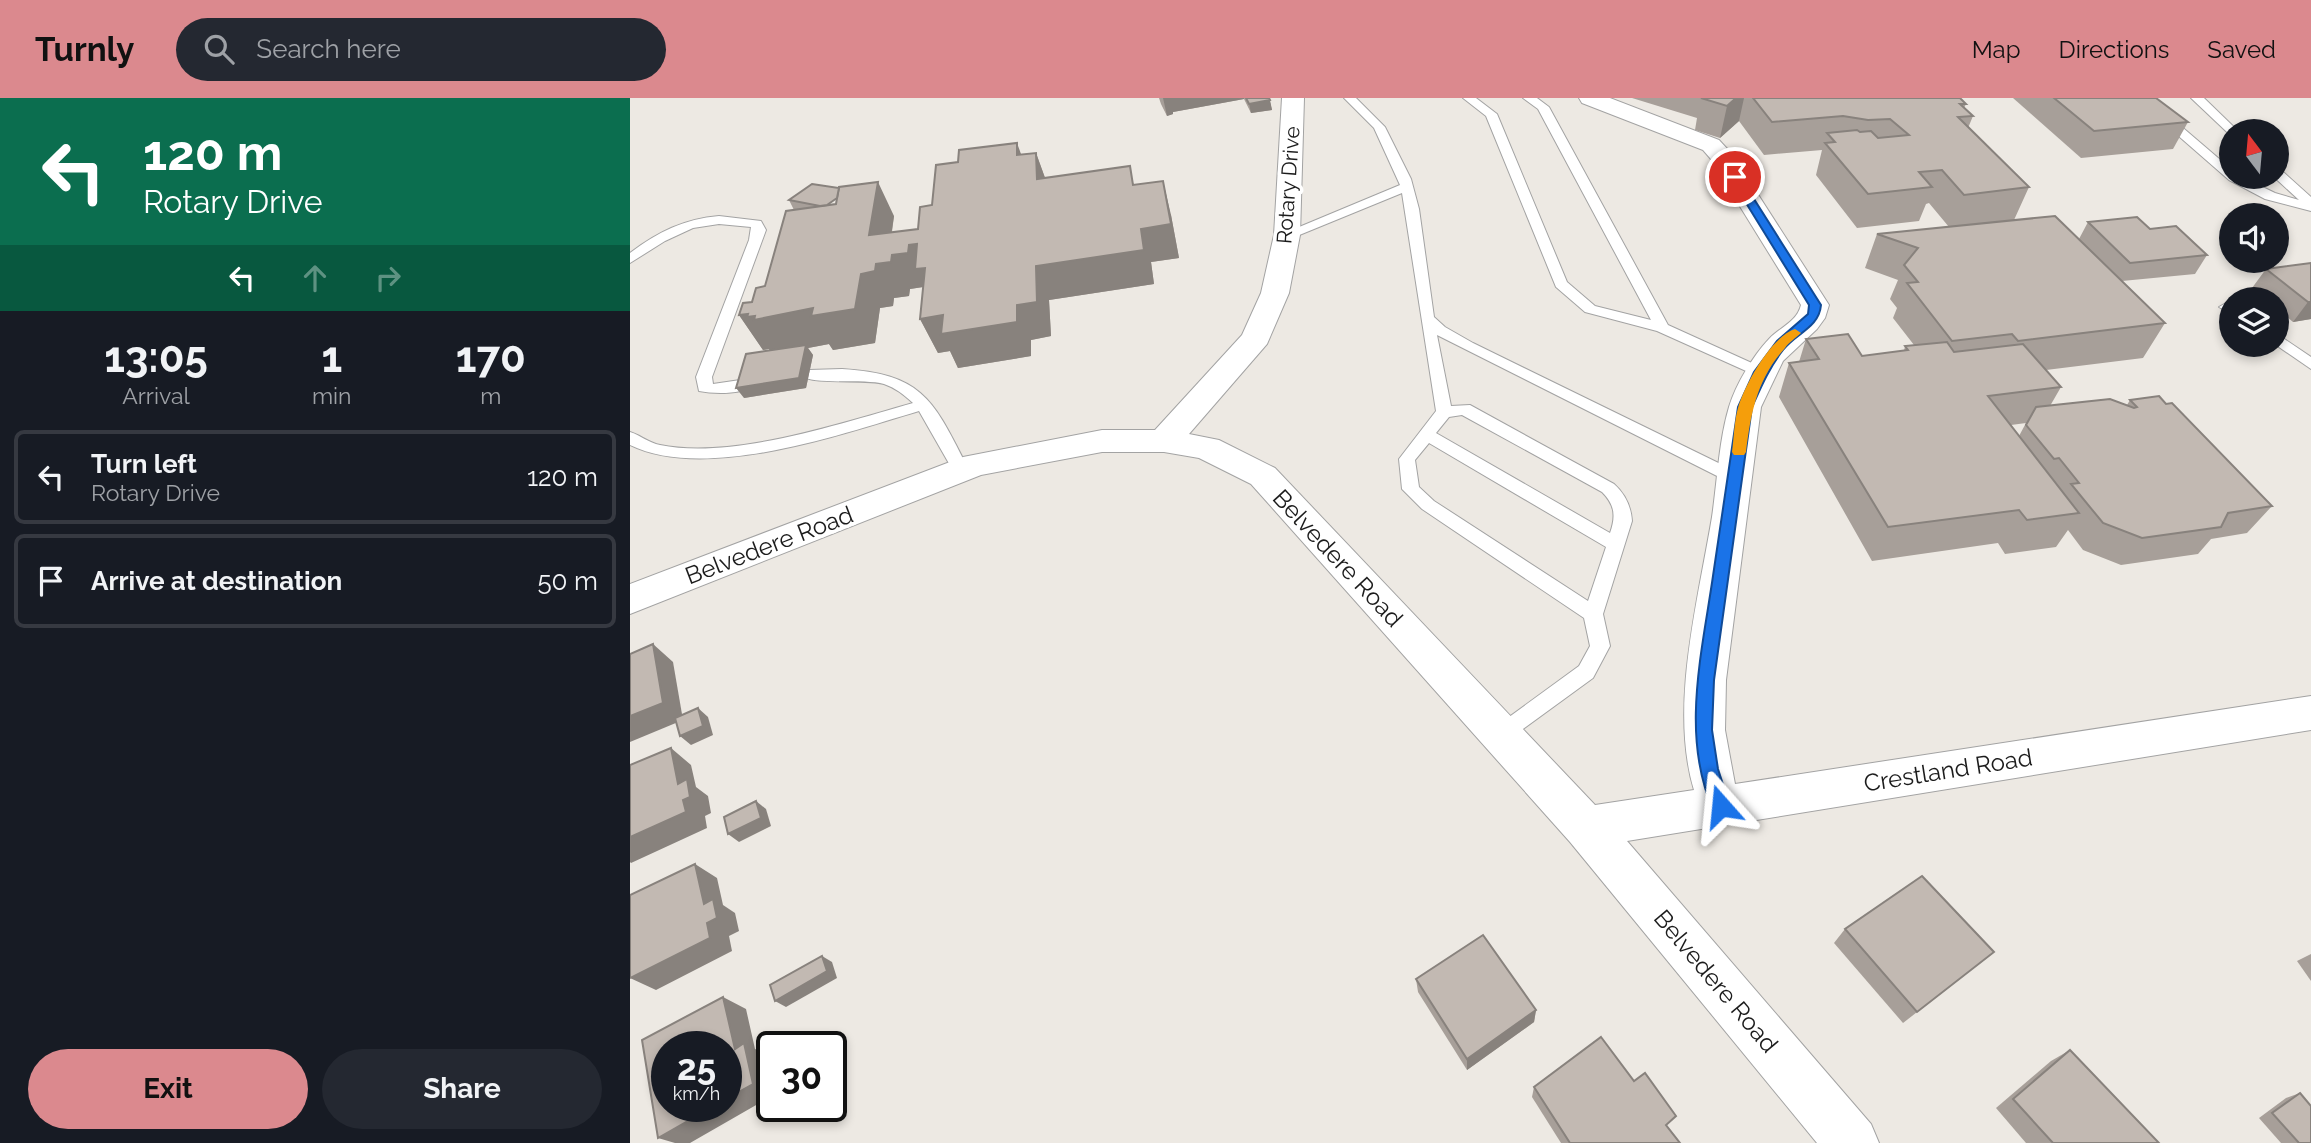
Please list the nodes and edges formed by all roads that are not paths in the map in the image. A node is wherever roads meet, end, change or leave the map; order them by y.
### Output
1 (1293, 98) edge
2 (1350, 98) edge
3 (1468, 98) edge
4 (1529, 98) edge
5 (1590, 98) edge
6 (2197, 98) edge
7 (2145, 102) edge
8 (2219, 119) edge
9 (2219, 165) edge
10 (2289, 185) edge
11 (1407, 187) junction
12 (2257, 189) edge
13 (2311, 206) edge
14 (1287, 235) junction
15 (630, 259) edge
16 (1427, 318) junction
17 (1662, 328) junction
18 (2289, 347) edge
19 (2310, 363) edge
20 (1760, 372) junction
21 (809, 375) dead end
22 (747, 384) edge
23 (923, 405) junction
24 (1444, 412) junction
25 (1426, 434) junction
26 (630, 438) edge
27 (1164, 441) junction
28 (961, 470) junction
29 (1735, 478) junction
30 (1615, 544) junction
31 (630, 599) edge
32 (1593, 614) junction
33 (2311, 713) edge
34 (1501, 734) junction
35 (1721, 806) junction
36 (1586, 827) junction
37 (1852, 1143) edge

1 - 14 street, Rotary Drive
2 - 11 lane
3 - 17 lane
4 - 17 lane
5 - 20 street
6 - 8 lane
7 - 9 lane
10 - 13 lane
11 - 14 lane
11 - 16 lane
12 - 13 lane
14 - 27 street, Rotary Drive
15 - 22 lane
16 - 24 lane
16 - 29 lane
17 - 20 lane
18 - 19 lane
20 - 29 street
21 - 23 lane
23 - 26 lane
23 - 28 lane
24 - 25 lane
24 - 30 lane
25 - 30 lane
25 - 32 lane
27 - 28 street, Belvedere Road
27 - 34 street, Belvedere Road
28 - 31 street, Belvedere Road
29 - 35 street
30 - 32 lane
32 - 34 lane
33 - 35 street, Crestland Road
34 - 36 street, Belvedere Road
35 - 36 street, Crestland Road
36 - 37 street, Belvedere Road

